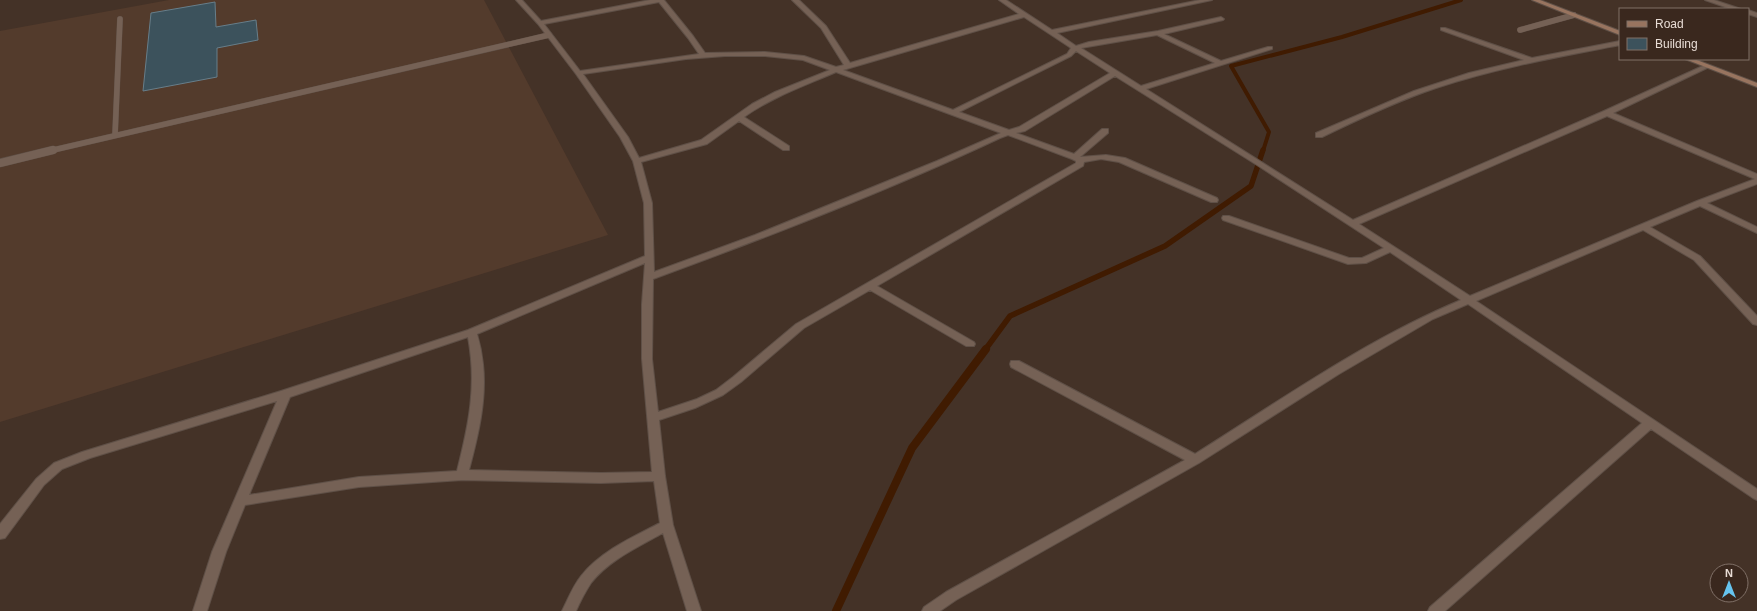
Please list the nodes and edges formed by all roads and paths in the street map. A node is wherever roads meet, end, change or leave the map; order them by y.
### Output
1 (519, 0) edge
2 (660, 0) edge
3 (795, 0) edge
4 (1002, 0) edge
5 (1209, 0) edge
6 (1535, 0) edge
7 (1708, 0) edge
8 (1736, 0) edge
9 (1722, 4) junction
10 (1735, 8) edge
11 (1024, 15) junction
12 (1574, 15) junction
13 (120, 19) dead end
14 (1221, 20) dead end
15 (540, 23) junction
16 (1443, 29) dead end
17 (1520, 30) dead end
18 (1052, 32) junction
19 (1158, 33) junction
20 (1619, 33) edge
21 (549, 35) junction
22 (1619, 43) edge
23 (1075, 48) junction
24 (1270, 48) dead end
25 (703, 55) junction
26 (1691, 60) edge
27 (1530, 61) junction
28 (1220, 63) junction
29 (848, 66) junction
30 (1707, 66) junction
31 (838, 70) junction
32 (578, 73) junction
33 (1114, 73) junction
34 (1757, 85) edge
35 (1140, 89) junction
36 (954, 112) junction
37 (1607, 113) junction
38 (738, 117) junction
39 (1105, 131) dead end
40 (1008, 133) junction
41 (115, 135) junction
42 (1319, 136) dead end
43 (786, 148) dead end
44 (1078, 158) junction
45 (637, 162) junction
46 (0, 163) edge
47 (1757, 177) edge
48 (1757, 181) edge
49 (1214, 200) dead end
50 (1700, 202) junction
51 (1226, 218) dead end
52 (1352, 222) junction
53 (1643, 227) junction
54 (1757, 230) edge
55 (1392, 248) junction
56 (650, 257) junction
57 (649, 276) junction
58 (869, 285) junction
59 (1470, 300) junction
60 (1757, 322) edge
61 (472, 332) junction
62 (970, 344) dead end
63 (1015, 364) dead end
64 (285, 394) junction
65 (652, 418) junction
66 (1650, 423) junction
67 (1195, 460) junction
68 (462, 475) junction
69 (659, 476) junction
70 (1757, 495) edge
71 (240, 501) junction
72 (667, 525) junction
73 (0, 534) edge
74 (200, 611) edge
75 (569, 611) edge
76 (694, 611) edge
77 (929, 611) edge
78 (1435, 611) edge

1 - 15 street
2 - 15 street
2 - 25 street
3 - 29 street
4 - 11 street
5 - 18 street
6 - 12 street
7 - 9 street
8 - 9 street
9 - 10 street
11 - 18 street
11 - 29 street
12 - 17 lane
12 - 20 street
13 - 41 lane
14 - 19 street
15 - 21 street
16 - 27 street
18 - 23 street
19 - 23 street
19 - 28 street
21 - 32 street
21 - 41 lane
22 - 27 street
23 - 33 street
23 - 36 street
24 - 28 street
25 - 31 street
25 - 32 street
26 - 30 street
27 - 42 street
28 - 35 street
29 - 31 street
30 - 34 street
30 - 37 street
31 - 36 street
31 - 38 street
32 - 45 street
33 - 35 street
33 - 40 street
35 - 52 street
36 - 40 street
37 - 47 street
37 - 52 street
38 - 43 street
38 - 45 street
39 - 44 street
40 - 44 street
40 - 57 street
41 - 46 lane
44 - 49 street
44 - 58 street
45 - 56 street
48 - 50 street
50 - 53 street
50 - 54 street
51 - 55 street
52 - 55 street
53 - 59 street
53 - 60 street
55 - 59 street
56 - 57 street
56 - 61 street
57 - 65 street
58 - 62 street
58 - 65 street
59 - 66 street
59 - 67 street
61 - 64 street
61 - 68 street
63 - 67 street
64 - 71 street
64 - 73 street
65 - 69 street
66 - 70 street
66 - 78 street
67 - 77 street
68 - 69 street
68 - 71 street
69 - 72 street
71 - 74 street
72 - 75 street
72 - 76 street

